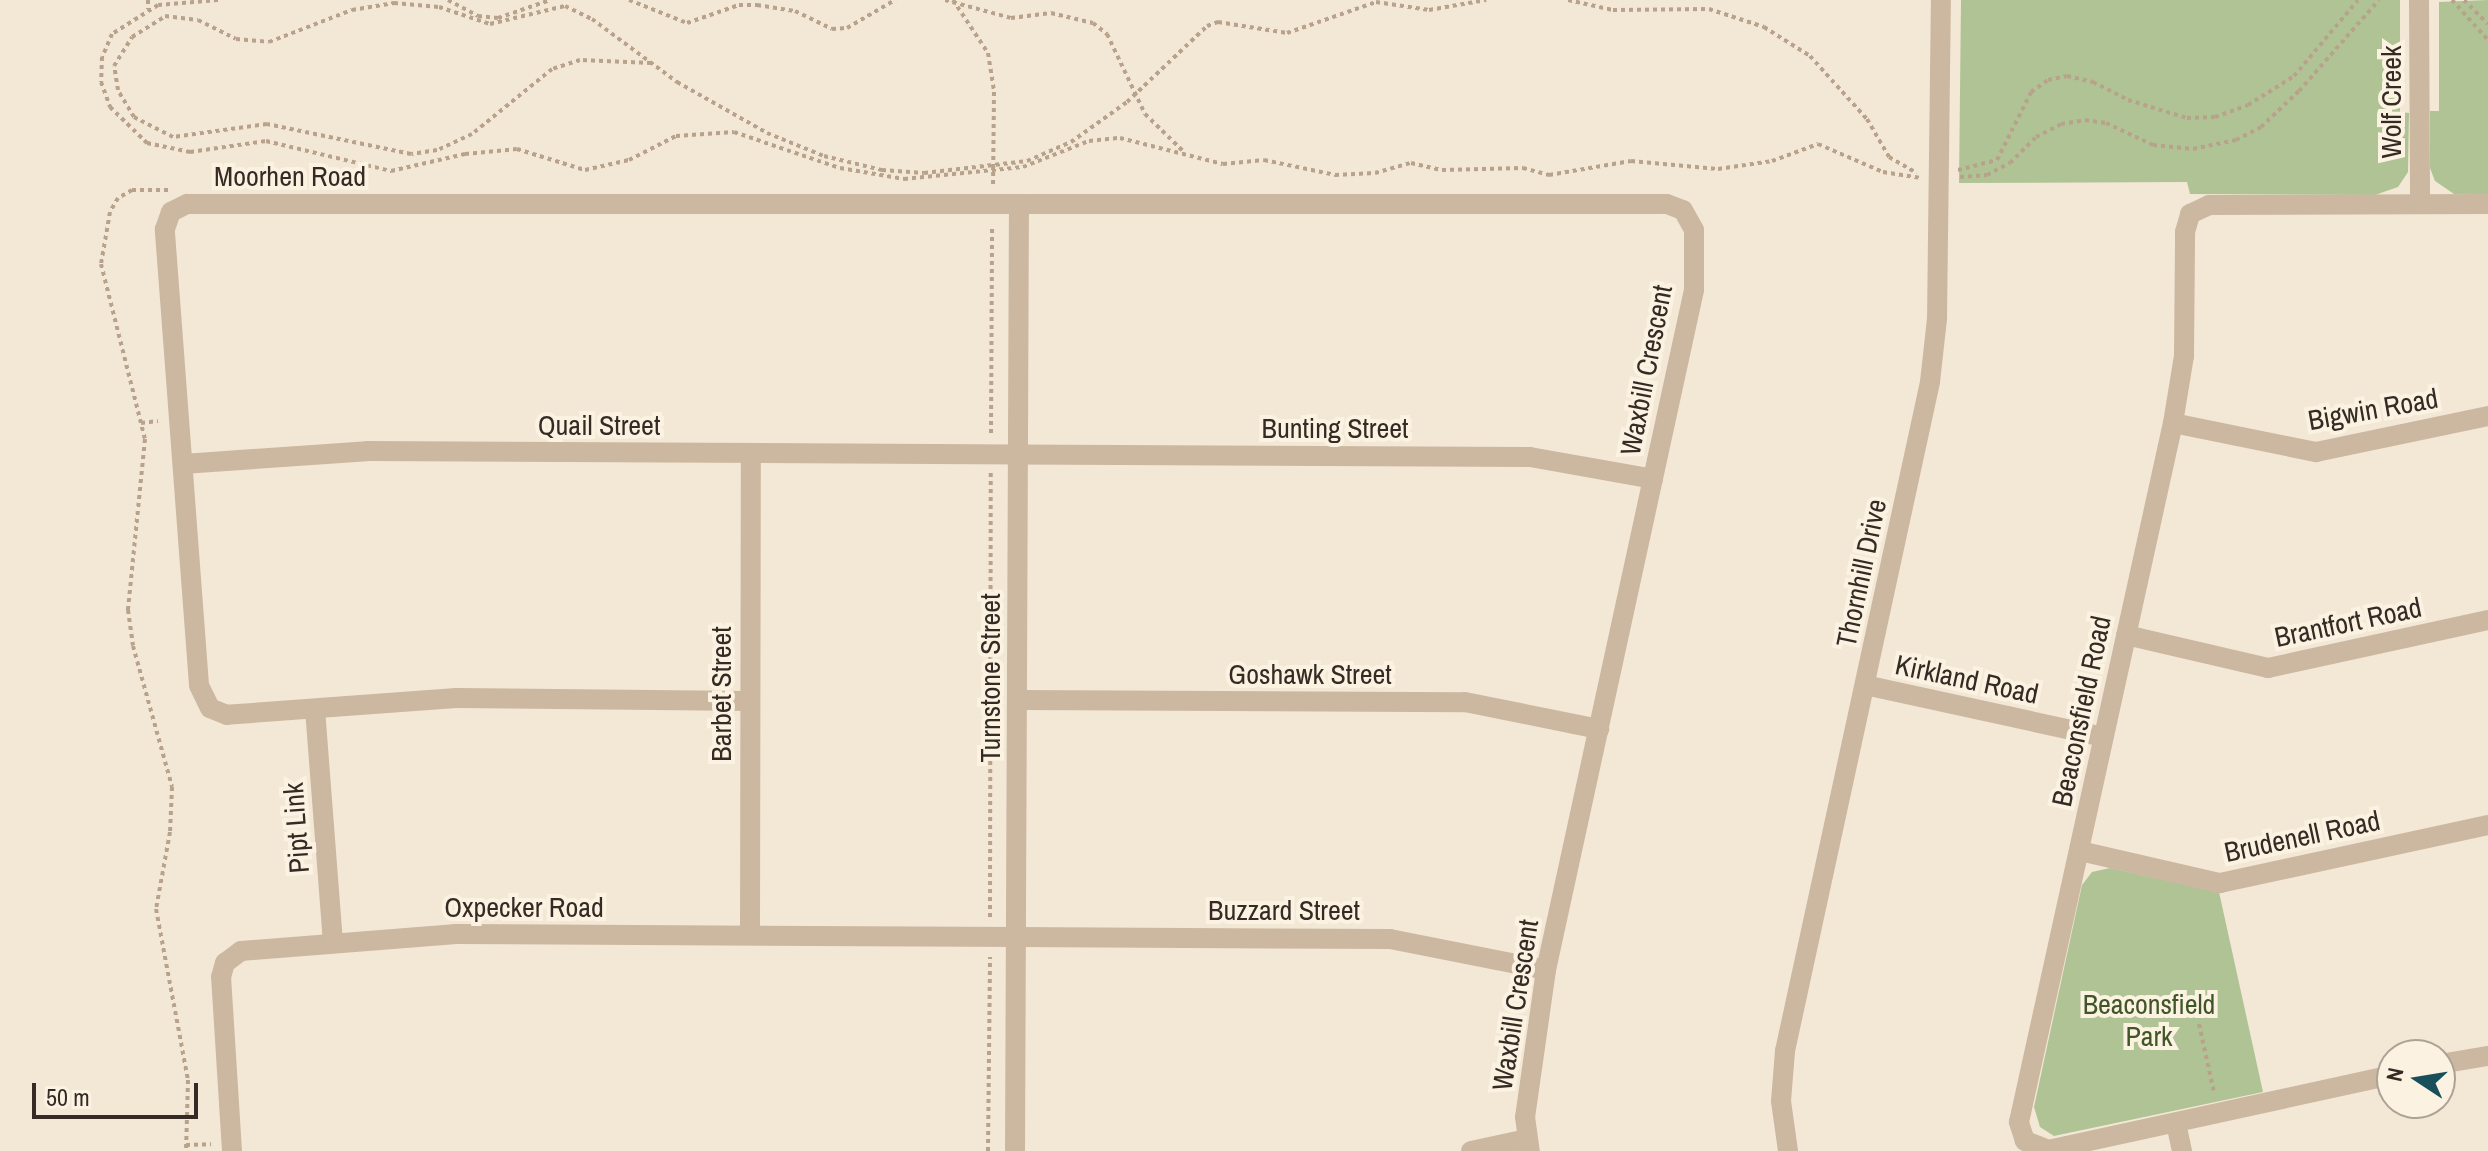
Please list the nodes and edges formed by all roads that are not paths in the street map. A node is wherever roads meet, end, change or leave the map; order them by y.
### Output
1 (1941, 0) edge
2 (2419, 0) edge
3 (2420, 203) junction
4 (1019, 204) junction
5 (2488, 204) edge
6 (2488, 416) edge
7 (2173, 423) junction
8 (751, 454) junction
9 (1016, 456) junction
10 (183, 464) junction
11 (1653, 479) junction
12 (2488, 620) edge
13 (2126, 635) junction
14 (1865, 685) junction
15 (1019, 700) junction
16 (749, 701) junction
17 (315, 709) junction
18 (1599, 729) junction
19 (2103, 737) junction
20 (2488, 825) edge
21 (2080, 851) junction
22 (750, 935) junction
23 (1018, 937) junction
24 (333, 943) junction
25 (1546, 970) junction
26 (2488, 1056) edge
27 (2456, 1061) edge
28 (2376, 1079) edge
29 (2176, 1123) junction
30 (1528, 1145) edge
31 (232, 1151) edge
32 (1015, 1151) edge
33 (1471, 1151) edge
34 (1788, 1151) edge
35 (2182, 1151) edge

1 - 14 street, Thornhill Drive
2 - 3 street, Wolf Creek
3 - 5 street, Beaconsfield Road
3 - 7 street, Beaconsfield Road
4 - 9 street, Turnstone Street
4 - 10 street, Moorhen Road
4 - 11 street, Waxbill Crescent
6 - 7 street, Bigwin Road
7 - 13 street, Beaconsfield Road
8 - 9 street, Quail Street
8 - 10 street, Quail Street
8 - 16 street, Barbet Street
9 - 11 street, Bunting Street
9 - 15 street, Turnstone Street
10 - 17 street, Moorhen Road
11 - 18 street, Waxbill Crescent
12 - 13 street, Brantfort Road
13 - 19 street, Beaconsfield Road
14 - 19 street, Kirkland Road
14 - 34 street, Thornhill Drive
15 - 18 street, Goshawk Street
15 - 23 street, Turnstone Street
16 - 17 street
16 - 22 street, Barbet Street
17 - 24 street, Pipt Link
18 - 25 street, Waxbill Crescent
19 - 21 street, Beaconsfield Road
20 - 21 street, Brudenell Road
21 - 29 street, Beaconsfield Road
22 - 23 street, Oxpecker Road
22 - 24 street, Oxpecker Road
23 - 25 street, Buzzard Street
23 - 32 street, Turnstone Street
24 - 31 street, Oxpecker Road
25 - 30 street, Waxbill Crescent
26 - 27 street
28 - 29 street, Beaconsfield Road
29 - 35 street
30 - 33 street, Waxbill Crescent

